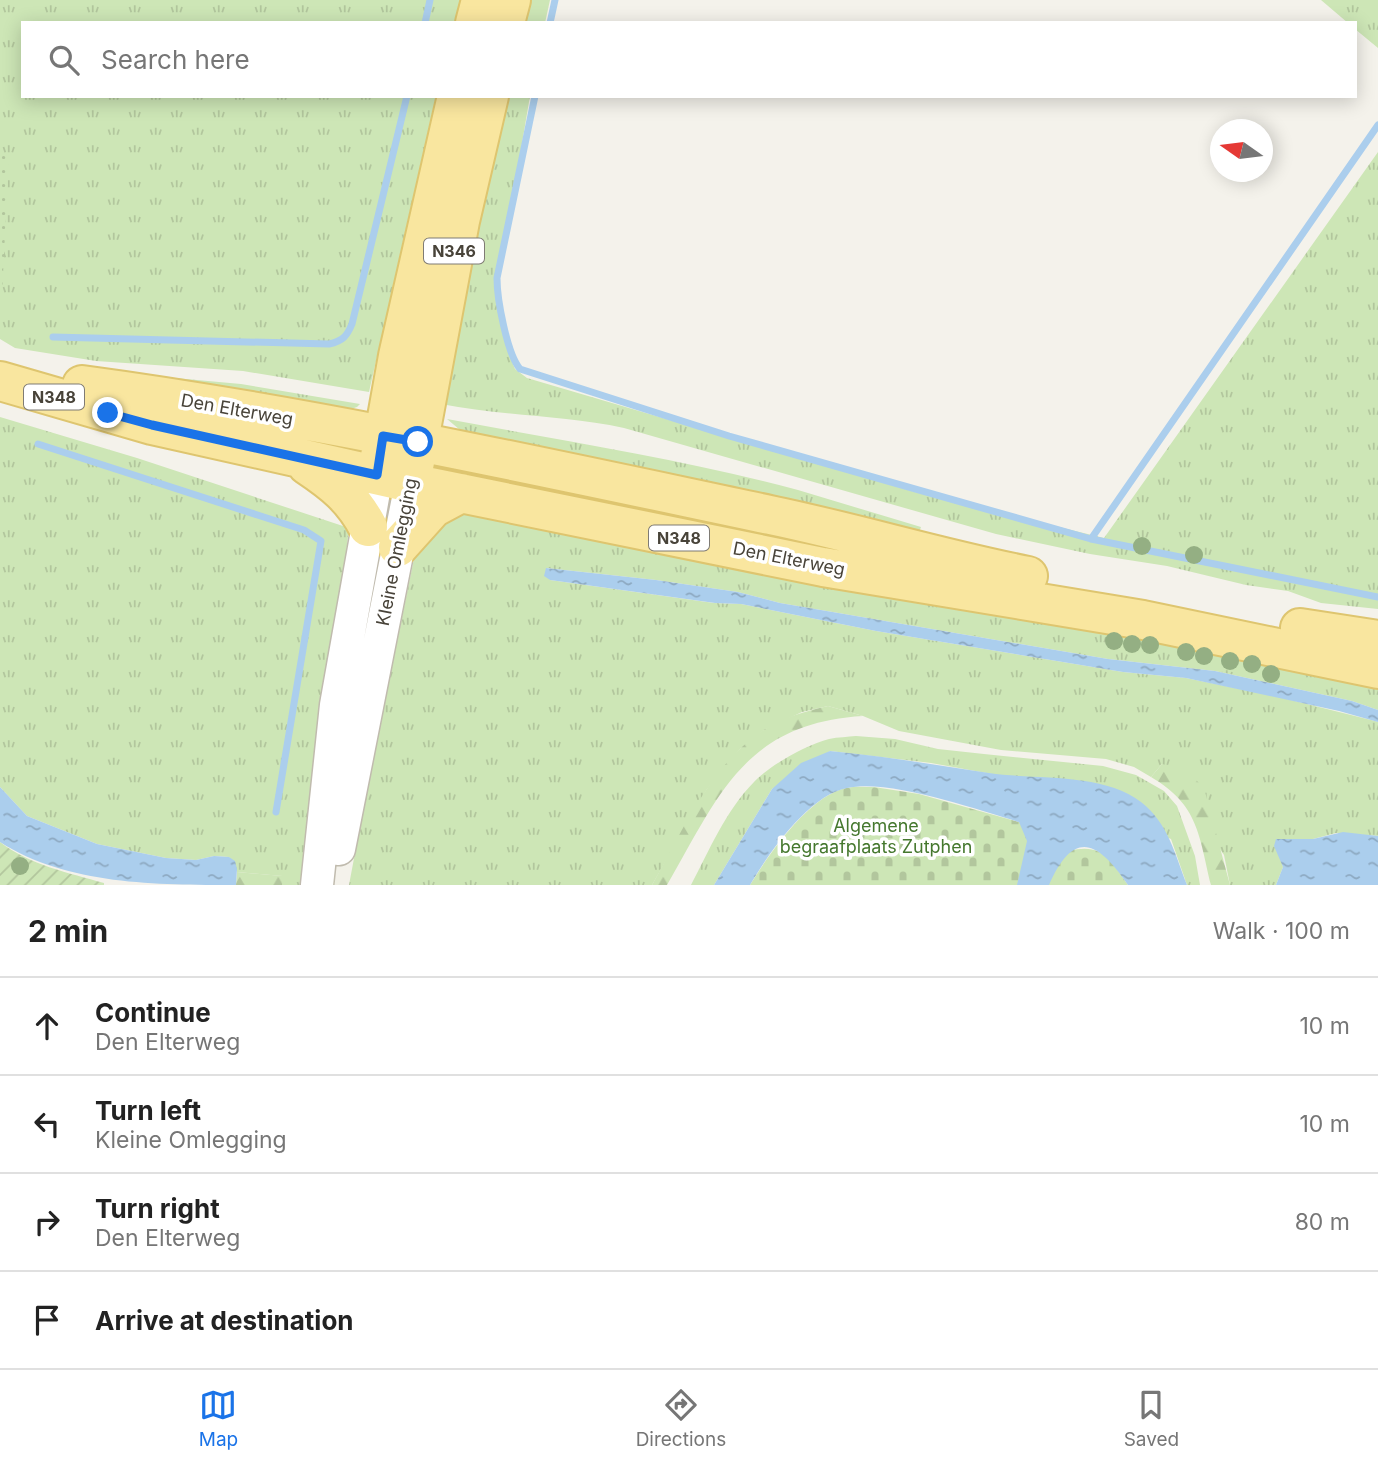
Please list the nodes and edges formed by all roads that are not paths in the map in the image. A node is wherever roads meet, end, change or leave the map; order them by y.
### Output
1 (481, 0) edge
2 (511, 0) edge
3 (476, 21) edge
4 (506, 21) edge
5 (457, 98) edge
6 (489, 98) edge
7 (0, 379) edge
8 (393, 382) junction
9 (337, 428) junction
10 (409, 429) junction
11 (294, 456) junction
12 (394, 479) junction
13 (461, 493) junction
14 (383, 537) junction
15 (1378, 640) edge
16 (1378, 669) edge
17 (317, 885) edge
18 (332, 885) edge

1 - 3 main road
2 - 4 main road
5 - 8 main road, Kleine Omlegging / N346
6 - 10 main road, Kleine Omlegging / N346
7 - 9 main road, Den Elterweg / N348
7 - 11 main road, Den Elterweg / N348
8 - 9 main road
8 - 10 main road, Kleine Omlegging / N346
9 - 10 main road, Den Elterweg / N348
10 - 12 main road, Kleine Omlegging / N346
10 - 15 main road, Den Elterweg / N348
11 - 12 main road, Den Elterweg / N348
11 - 14 main road
12 - 13 main road, Den Elterweg / N348
12 - 14 street, Kleine Omlegging
13 - 14 main road
13 - 16 main road, Den Elterweg / N348
14 - 17 street, Kleine Omlegging
14 - 18 street, Kleine Omlegging

